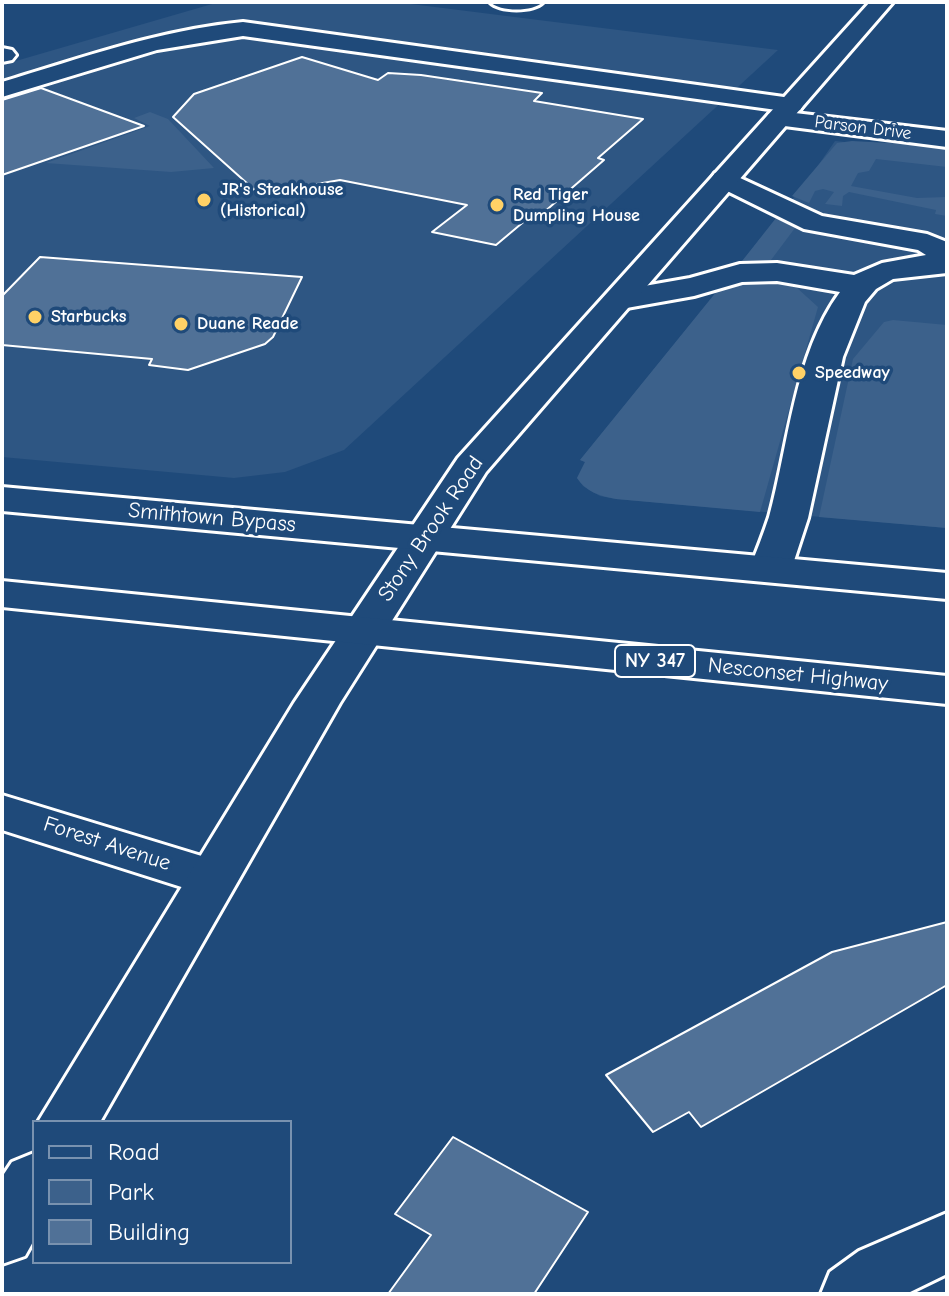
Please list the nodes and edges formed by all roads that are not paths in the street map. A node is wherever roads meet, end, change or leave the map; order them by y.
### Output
1 (501, 2) edge
2 (532, 2) edge
3 (882, 2) edge
4 (2, 90) edge
5 (784, 112) junction
6 (947, 139) edge
7 (725, 179) junction
8 (947, 255) edge
9 (947, 264) edge
10 (861, 286) junction
11 (621, 299) junction
12 (2, 499) edge
13 (423, 537) junction
14 (770, 570) junction
15 (947, 586) edge
16 (2, 594) edge
17 (363, 631) junction
18 (947, 690) edge
19 (2, 812) edge
20 (213, 878) junction
21 (69, 1120) edge
22 (32, 1184) edge
23 (2, 1235) edge
24 (947, 1242) edge
25 (854, 1294) edge

1 - 2 main road
3 - 5 main road, Stony Brook Road
4 - 5 main road, Parson Drive
5 - 6 main road, Parson Drive
5 - 7 main road, Stony Brook Road
7 - 8 main road
7 - 11 main road, Stony Brook Road
9 - 10 main road
10 - 11 main road
10 - 14 main road
11 - 13 main road, Stony Brook Road
12 - 13 main road, Smithtown Bypass
13 - 14 main road
13 - 17 main road, Stony Brook Road
14 - 15 main road
16 - 17 main road, NY 347
17 - 18 main road, Nesconset Highway / NY 347
17 - 20 main road, Stony Brook Road
19 - 20 main road, Forest Avenue
20 - 21 main road, Stony Brook Road
22 - 23 main road
24 - 25 main road

